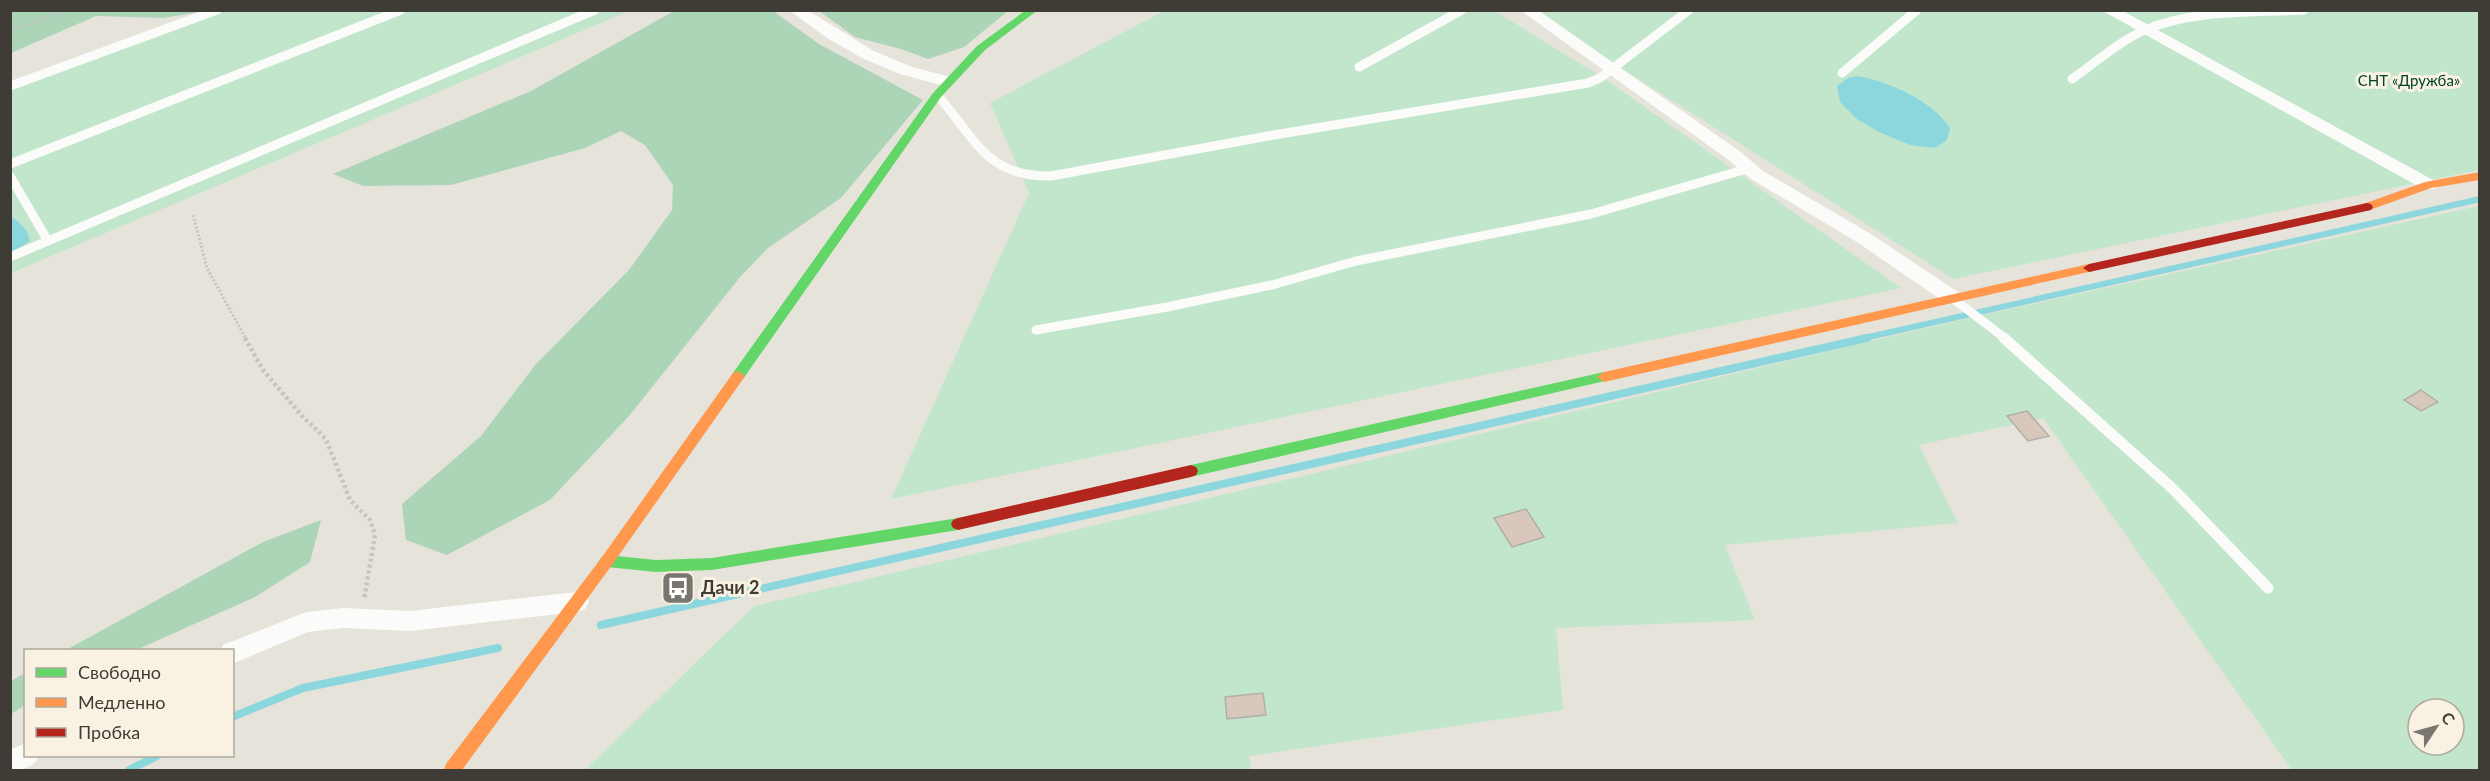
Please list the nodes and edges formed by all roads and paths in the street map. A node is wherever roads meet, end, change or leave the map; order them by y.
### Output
1 (67, 10) edge
2 (217, 10) edge
3 (401, 10) edge
4 (595, 10) edge
5 (796, 10) edge
6 (1033, 10) edge
7 (1462, 10) edge
8 (1527, 10) edge
9 (1689, 10) edge
10 (1917, 10) edge
11 (2108, 10) edge
12 (2304, 10) edge
13 (10, 30) edge
14 (2145, 30) junction
15 (1359, 67) dead end
16 (1611, 69) junction
17 (1842, 73) dead end
18 (2072, 79) dead end
19 (948, 82) junction
20 (10, 86) edge
21 (937, 95) junction
22 (10, 164) edge
23 (1750, 168) junction
24 (10, 176) edge
25 (2480, 176) edge
26 (2429, 185) junction
27 (193, 215) dead end
28 (48, 241) junction
29 (10, 258) edge
30 (1955, 301) junction
31 (1036, 330) dead end
32 (608, 561) junction
33 (2268, 588) dead end
34 (578, 602) junction
35 (374, 618) junction
36 (234, 652) edge
37 (24, 756) edge
38 (10, 763) edge
39 (452, 771) edge

1 - 13 path
2 - 20 lane
3 - 22 lane
4 - 28 lane
5 - 19 street
6 - 19 street
7 - 15 lane
8 - 16 street
9 - 16 lane
10 - 17 lane
11 - 14 street
12 - 14 lane
14 - 18 lane
14 - 26 street
16 - 21 lane
16 - 23 street
19 - 21 street
21 - 32 street
23 - 30 street
23 - 31 lane
24 - 28 lane
25 - 26 street
26 - 30 street
27 - 35 path
28 - 29 lane
30 - 32 street
30 - 33 lane
32 - 34 street
34 - 35 street
34 - 39 street
35 - 36 street
37 - 38 street

